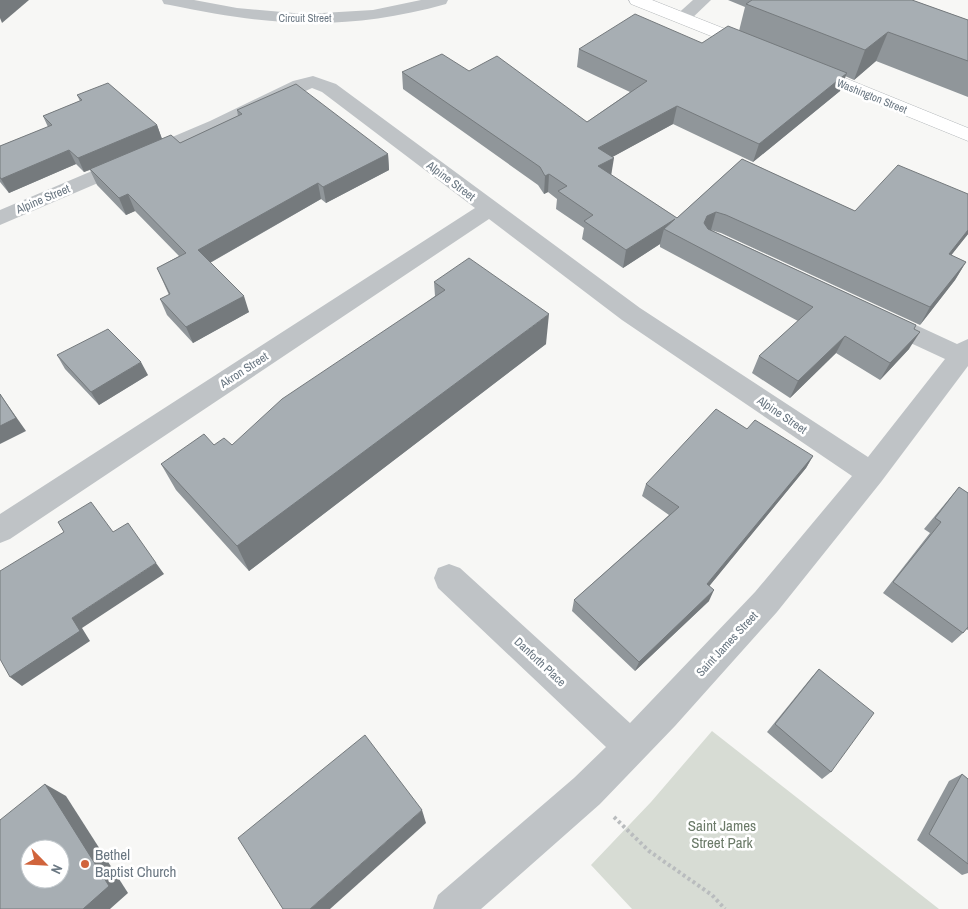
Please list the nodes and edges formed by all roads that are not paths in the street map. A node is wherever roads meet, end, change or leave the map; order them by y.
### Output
1 (170, 0) edge
2 (637, 0) edge
3 (703, 0) edge
4 (434, 1) edge
5 (682, 18) junction
6 (765, 52) edge
7 (793, 63) edge
8 (968, 135) edge
9 (488, 209) junction
10 (0, 218) edge
11 (863, 310) edge
12 (965, 352) edge
13 (871, 474) junction
14 (0, 530) edge
15 (449, 578) dead end
16 (630, 747) junction
17 (452, 909) edge

1 - 4 street, Circuit Street
2 - 5 main road
3 - 5 street
5 - 6 main road
7 - 8 main road, Washington Street
9 - 10 street, Alpine Street
9 - 13 street, Alpine Street
9 - 14 street, Akron Street
11 - 12 street
12 - 13 street, Saint James Street
13 - 16 street, Saint James Street
15 - 16 street, Danforth Place
16 - 17 street, Saint James Street

